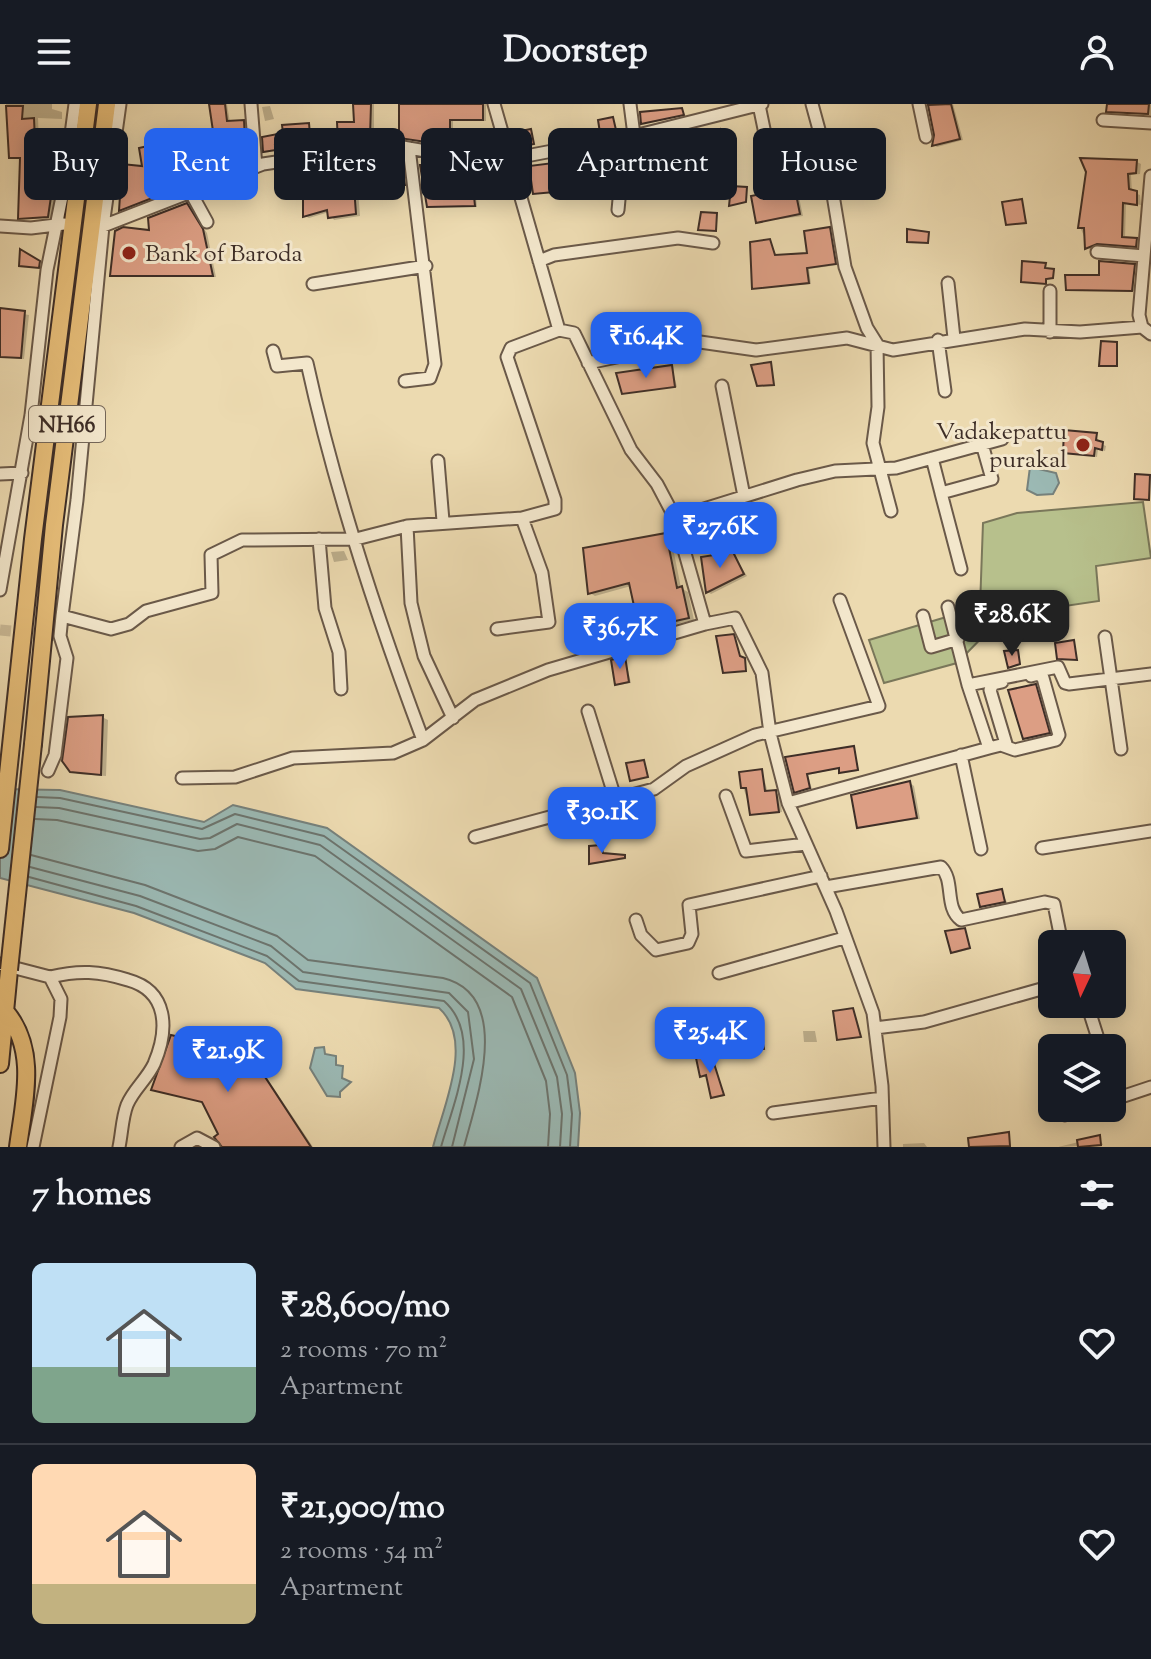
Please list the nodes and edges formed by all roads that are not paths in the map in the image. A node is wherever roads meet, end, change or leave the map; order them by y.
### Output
1 (75, 104) edge
2 (88, 104) edge
3 (107, 104) edge
4 (120, 104) edge
5 (251, 104) edge
6 (494, 104) edge
7 (630, 104) edge
8 (760, 104) edge
9 (812, 104) edge
10 (919, 104) edge
11 (1103, 120) dead end
12 (1151, 123) edge
13 (253, 128) edge
14 (501, 128) edge
15 (633, 128) edge
16 (662, 128) edge
17 (765, 128) edge
18 (926, 137) dead end
19 (409, 148) junction
20 (421, 150) edge
21 (258, 167) edge
22 (1151, 176) edge
23 (168, 200) edge
24 (195, 200) edge
25 (522, 200) edge
26 (619, 200) edge
27 (618, 210) dead end
28 (207, 222) dead end
29 (64, 224) junction
30 (0, 226) edge
31 (103, 226) junction
32 (713, 243) dead end
33 (1097, 252) dead end
34 (1144, 256) junction
35 (539, 261) junction
36 (426, 266) junction
37 (948, 283) dead end
38 (313, 284) dead end
39 (1050, 291) dead end
40 (559, 330) junction
41 (1147, 330) edge
42 (1050, 332) junction
43 (954, 338) junction
44 (938, 340) junction
45 (877, 344) junction
46 (273, 351) dead end
47 (588, 363) junction
48 (405, 381) dead end
49 (722, 386) dead end
50 (945, 391) dead end
51 (1002, 439) dead end
52 (982, 444) junction
53 (932, 458) junction
54 (438, 461) dead end
55 (881, 470) junction
56 (22, 473) junction
57 (0, 474) edge
58 (941, 493) junction
59 (744, 496) junction
60 (891, 511) dead end
61 (522, 518) junction
62 (675, 518) junction
63 (443, 521) junction
64 (407, 526) junction
65 (319, 539) junction
66 (356, 539) junction
67 (961, 569) dead end
68 (0, 590) edge
69 (840, 600) dead end
70 (948, 607) dead end
71 (62, 616) junction
72 (923, 616) dead end
73 (705, 624) junction
74 (497, 629) dead end
75 (1105, 637) dead end
76 (958, 639) junction
77 (1151, 674) edge
78 (1111, 680) junction
79 (968, 685) junction
80 (341, 689) dead end
81 (588, 711) dead end
82 (453, 718) junction
83 (770, 733) junction
84 (423, 740) junction
85 (1007, 747) junction
86 (989, 748) junction
87 (1121, 749) dead end
88 (961, 755) junction
89 (48, 771) dead end
90 (182, 778) dead end
91 (726, 796) dead end
92 (616, 801) junction
93 (788, 803) junction
94 (1151, 831) edge
95 (475, 837) dead end
96 (806, 844) junction
97 (1042, 848) dead end
98 (0, 849) edge
99 (981, 849) dead end
100 (824, 882) junction
101 (636, 920) dead end
102 (1059, 930) edge
103 (844, 938) junction
104 (4, 967) edge
105 (719, 973) dead end
106 (50, 977) junction
107 (1038, 990) edge
108 (6, 1012) junction
109 (875, 1028) junction
110 (0, 1064) edge
111 (1151, 1087) edge
112 (1126, 1095) edge
113 (882, 1098) junction
114 (773, 1113) dead end
115 (18, 1147) edge
116 (33, 1147) edge
117 (119, 1147) edge
118 (181, 1147) edge
119 (214, 1147) edge
120 (884, 1147) edge

1 - 29 street
2 - 29 highway, NH66
3 - 104 highway, NH66, bridge
4 - 31 street
5 - 13 street
6 - 14 street
7 - 15 street
8 - 16 street
8 - 17 street
9 - 45 street
10 - 18 street
11 - 12 street
19 - 20 street
19 - 21 street
19 - 36 street
22 - 34 street
23 - 31 street
24 - 28 street
25 - 35 street
26 - 27 street
29 - 30 street
29 - 56 street
29 - 98 highway, NH66
31 - 71 street
32 - 35 street
33 - 34 street
34 - 41 street
35 - 40 street
36 - 38 street
36 - 48 street
37 - 43 street
39 - 42 street
40 - 47 street
40 - 61 street
41 - 42 street
42 - 43 street
43 - 44 street
44 - 45 street
44 - 50 street
45 - 47 street
45 - 55 street
46 - 66 street
47 - 62 street
49 - 59 street
51 - 52 street
52 - 53 street
52 - 58 street
53 - 55 street
53 - 58 street
54 - 63 street
55 - 59 street
55 - 60 street
56 - 57 street
56 - 68 street
58 - 67 street
59 - 62 street
61 - 63 street
61 - 74 street
62 - 73 street
63 - 64 street
64 - 66 street
64 - 82 street
65 - 66 street
65 - 71 street
65 - 80 street
66 - 84 street
69 - 83 street
70 - 76 street
71 - 89 street
72 - 76 street
73 - 82 street
73 - 83 street
75 - 78 street
76 - 79 street
77 - 78 street
78 - 79 street
78 - 87 street
79 - 86 street
81 - 92 street
82 - 84 street
83 - 92 street
83 - 93 street
84 - 90 street
85 - 85 street
85 - 86 street
86 - 88 street
88 - 93 street
88 - 99 street
91 - 96 street
92 - 95 street
93 - 96 street
94 - 97 street
96 - 100 street
100 - 101 street
100 - 102 street
100 - 103 street
103 - 105 street
103 - 109 street
104 - 106 street
104 - 108 highway, NH66
106 - 116 street
106 - 117 street
107 - 109 street
108 - 110 highway, NH66
108 - 115 highway
109 - 113 street
111 - 112 street
113 - 114 street
113 - 120 street
118 - 119 street

